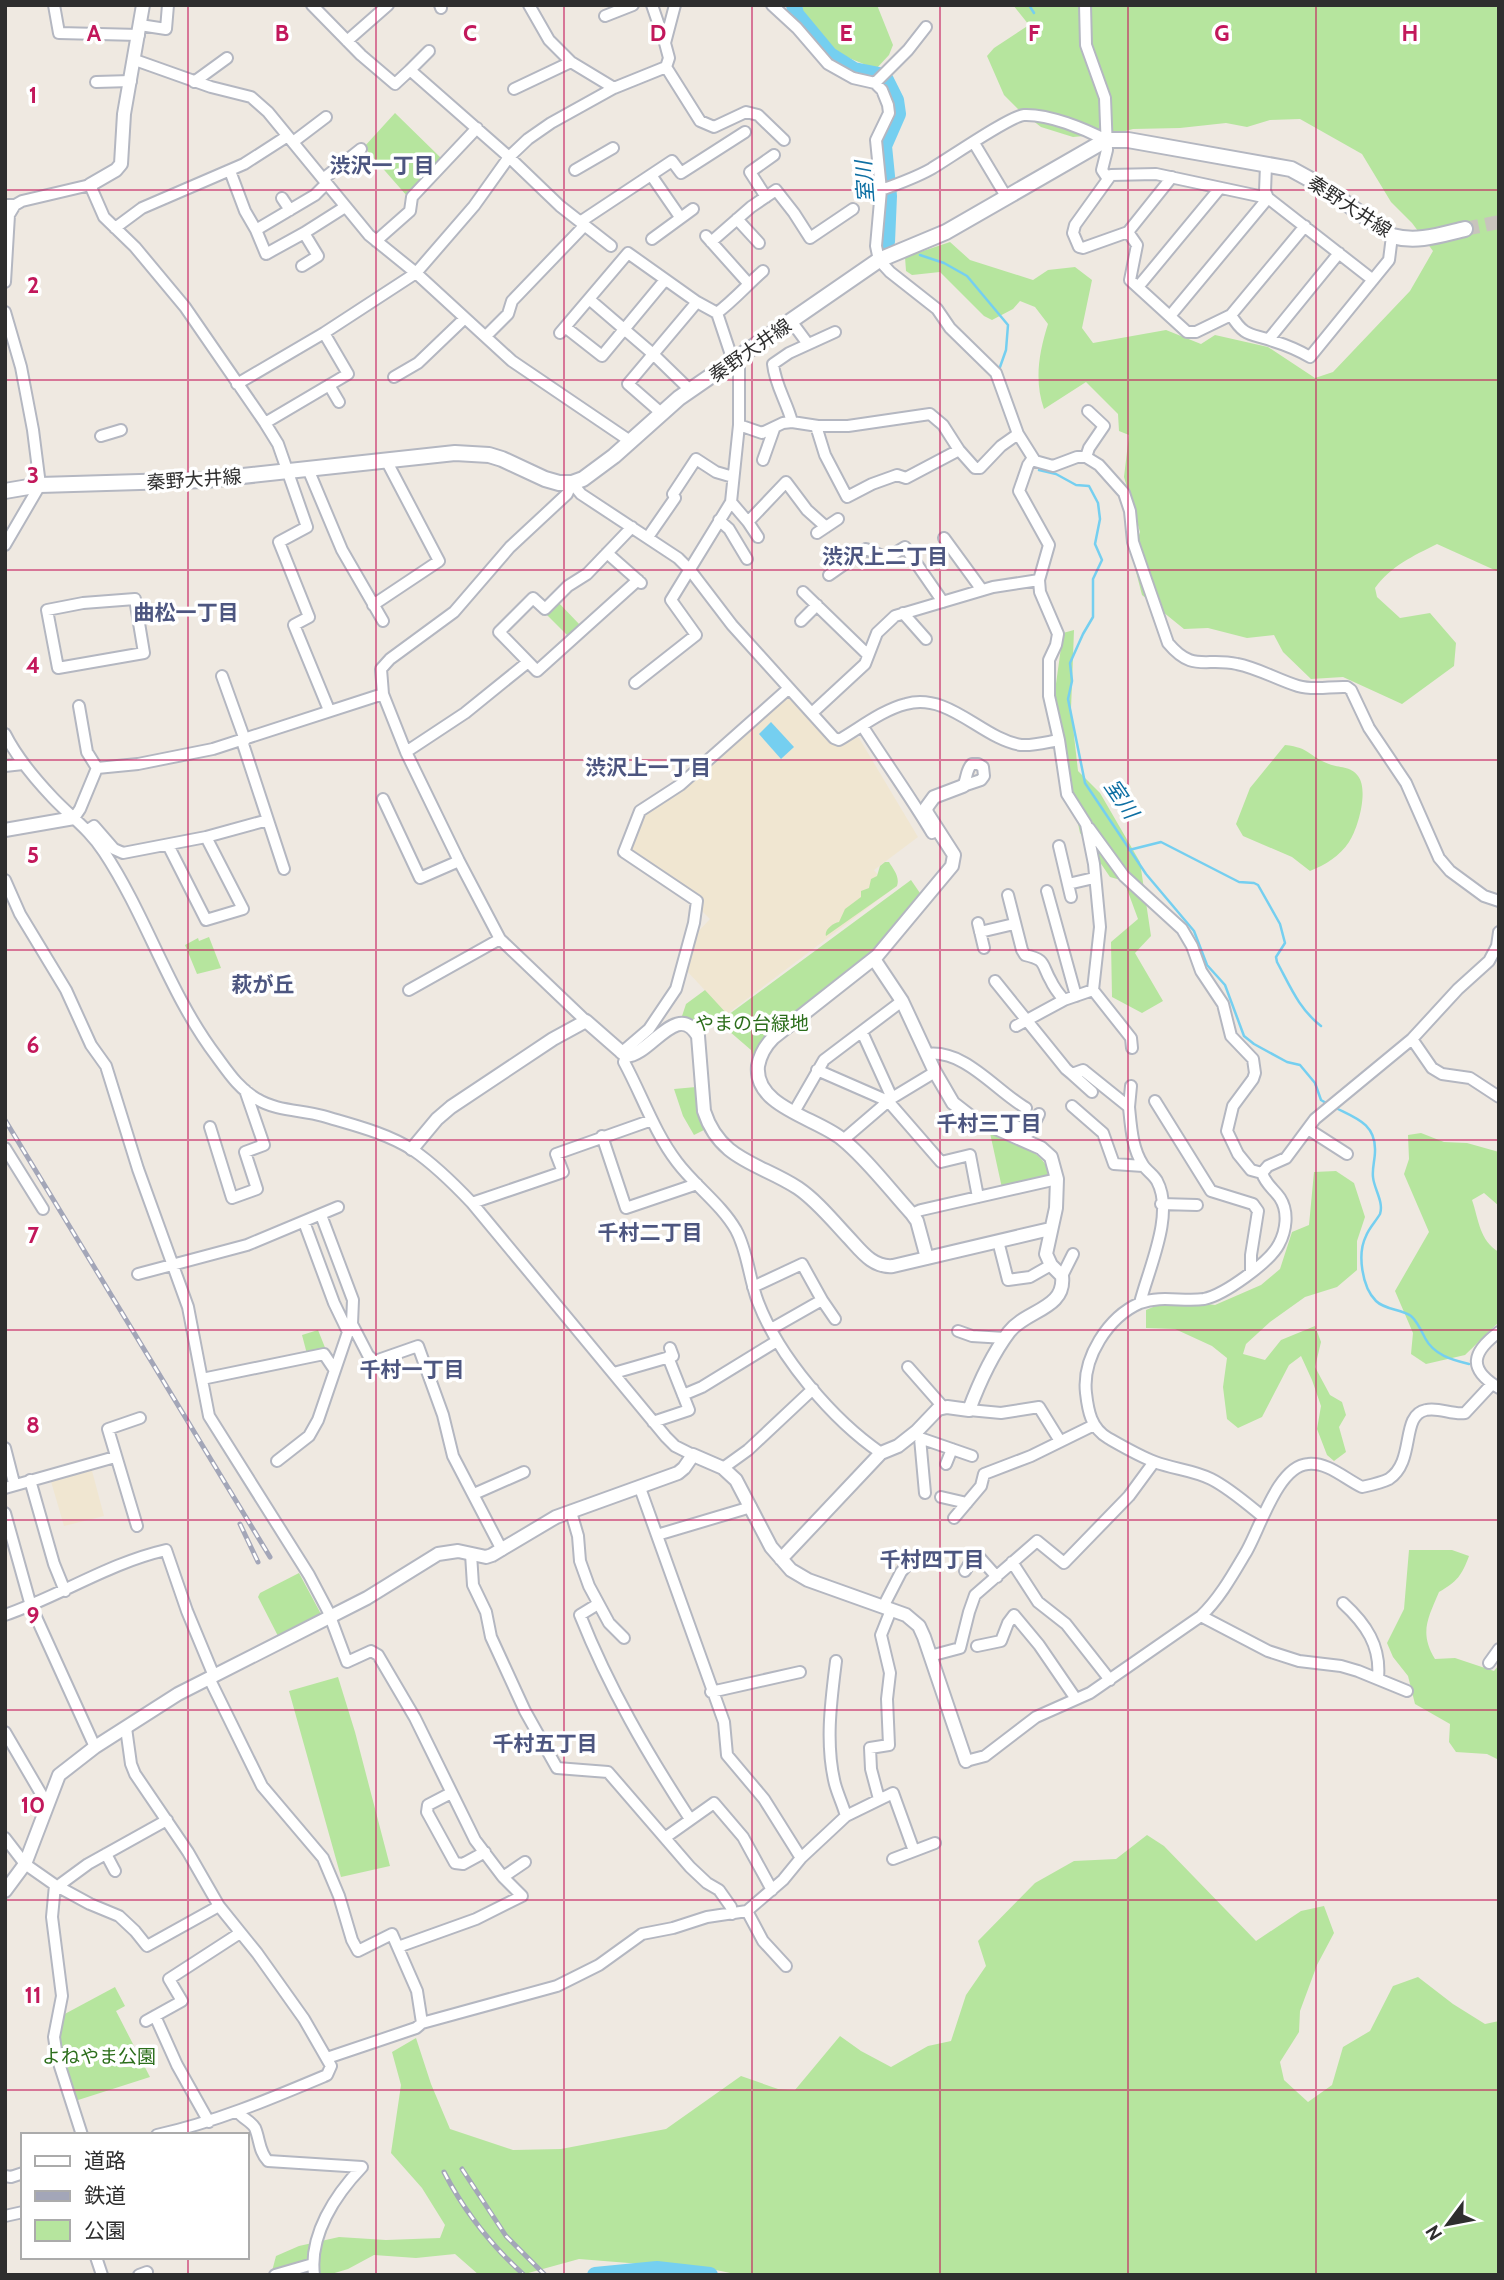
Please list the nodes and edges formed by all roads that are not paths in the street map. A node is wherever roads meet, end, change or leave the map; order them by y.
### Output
1 (54, 5) edge
2 (143, 5) edge
3 (168, 5) edge
4 (312, 5) edge
5 (388, 5) edge
6 (529, 5) edge
7 (634, 5) edge
8 (652, 5) edge
9 (675, 5) edge
10 (772, 5) edge
11 (1085, 5) edge
12 (605, 16) dead end
13 (926, 27) dead end
14 (140, 30) junction
15 (347, 41) junction
16 (665, 43) junction
17 (429, 51) dead end
18 (227, 58) dead end
19 (135, 60) junction
20 (571, 62) junction
21 (666, 67) junction
22 (410, 70) junction
23 (131, 80) junction
24 (96, 82) dead end
25 (194, 82) junction
26 (876, 82) junction
27 (614, 88) junction
28 (514, 89) dead end
29 (326, 117) dead end
30 (725, 121) junction
31 (477, 128) junction
32 (289, 140) junction
33 (784, 140) dead end
34 (1106, 140) junction
35 (974, 143) junction
36 (614, 148) dead end
37 (361, 149) dead end
38 (774, 155) dead end
39 (509, 157) junction
40 (1266, 165) junction
41 (575, 170) dead end
42 (230, 171) junction
43 (651, 174) junction
44 (1172, 177) junction
45 (1108, 179) junction
46 (324, 181) junction
47 (90, 185) junction
48 (886, 188) junction
49 (1220, 188) junction
50 (766, 197) junction
51 (282, 198) dead end
52 (1007, 198) junction
53 (1268, 198) junction
54 (10, 205) edge
55 (345, 207) junction
56 (693, 209) dead end
57 (853, 209) dead end
58 (290, 211) junction
59 (680, 217) junction
60 (737, 219) junction
61 (582, 224) junction
62 (1305, 226) junction
63 (115, 228) junction
64 (1465, 229) tunnel mouth
65 (256, 230) junction
66 (1128, 232) junction
67 (304, 233) junction
68 (1392, 236) junction
69 (652, 239) dead end
70 (376, 241) junction
71 (759, 243) dead end
72 (611, 246) dead end
73 (1339, 253) junction
74 (879, 260) junction
75 (302, 266) dead end
76 (763, 271) dead end
77 (416, 273) junction
78 (664, 280) junction
79 (1373, 280) junction
80 (5, 282) edge
81 (748, 284) junction
82 (1138, 288) junction
83 (589, 299) junction
84 (697, 303) junction
85 (5, 312) edge
86 (717, 313) junction
87 (1170, 316) junction
88 (1231, 316) junction
89 (465, 317) junction
90 (791, 321) junction
91 (624, 329) junction
92 (835, 332) dead end
93 (324, 333) junction
94 (486, 336) junction
95 (1269, 339) junction
96 (808, 344) junction
97 (653, 354) junction
98 (737, 359) junction
99 (394, 377) dead end
100 (237, 384) junction
101 (329, 385) junction
102 (690, 390) junction
103 (339, 402) dead end
104 (1088, 411) dead end
105 (660, 412) junction
106 (792, 422) junction
107 (265, 423) junction
108 (739, 425) junction
109 (816, 426) junction
110 (774, 429) junction
111 (121, 430) dead end
112 (1018, 434) junction
113 (101, 436) dead end
114 (630, 441) junction
115 (959, 450) junction
116 (1086, 457) junction
117 (1033, 458) junction
118 (386, 460) junction
119 (763, 460) dead end
120 (308, 469) junction
121 (286, 472) junction
122 (733, 477) junction
123 (572, 483) junction
124 (40, 485) junction
125 (5, 491) edge
126 (731, 502) junction
127 (838, 519) dead end
128 (719, 520) junction
129 (748, 522) junction
130 (632, 527) junction
131 (648, 537) junction
132 (758, 537) dead end
133 (944, 538) dead end
134 (5, 545) edge
135 (607, 553) junction
136 (747, 559) dead end
137 (690, 570) junction
138 (829, 575) dead end
139 (1039, 580) junction
140 (982, 590) junction
141 (803, 592) dead end
142 (943, 603) junction
143 (373, 604) junction
144 (817, 605) junction
145 (47, 610) joint
146 (903, 613) junction
147 (383, 621) dead end
148 (800, 621) dead end
149 (926, 639) dead end
150 (868, 655) junction
151 (528, 662) junction
152 (222, 676) dead end
153 (635, 683) dead end
154 (788, 689) junction
155 (383, 694) junction
156 (79, 706) dead end
157 (329, 710) junction
158 (812, 713) junction
159 (863, 727) junction
160 (5, 734) edge
161 (1059, 740) junction
162 (244, 741) junction
163 (406, 752) junction
164 (23, 764) junction
165 (5, 766) edge
166 (97, 768) junction
167 (963, 786) dead end
168 (383, 799) dead end
169 (74, 818) junction
170 (268, 820) junction
171 (1086, 824) junction
172 (5, 830) edge
173 (88, 830) junction
174 (938, 830) junction
175 (206, 837) junction
176 (168, 845) junction
177 (1059, 846) dead end
178 (458, 861) junction
179 (284, 869) dead end
180 (1094, 878) junction
181 (5, 880) edge
182 (1068, 884) junction
183 (1047, 891) dead end
184 (1008, 895) dead end
185 (1071, 897) dead end
186 (1498, 904) edge
187 (1014, 924) junction
188 (1499, 932) edge
189 (500, 939) junction
190 (984, 948) dead end
191 (874, 959) junction
192 (995, 981) dead end
193 (1093, 989) junction
194 (409, 990) dead end
195 (1076, 996) junction
196 (1064, 1000) junction
197 (902, 1001) junction
198 (586, 1021) junction
199 (1021, 1023) junction
200 (862, 1032) junction
201 (1412, 1039) junction
202 (1132, 1048) dead end
203 (927, 1054) junction
204 (624, 1055) junction
205 (817, 1070) junction
206 (935, 1072) junction
207 (1072, 1074) junction
208 (1131, 1086) dead end
209 (245, 1090) junction
210 (1092, 1092) dead end
211 (1499, 1097) edge
212 (890, 1100) junction
213 (1155, 1101) dead end
214 (1077, 1106) dead end
215 (1129, 1107) junction
216 (1026, 1108) dead end
217 (794, 1112) junction
218 (1039, 1114) dead end
219 (652, 1120) junction
220 (210, 1127) dead end
221 (992, 1127) junction
222 (1308, 1129) junction
223 (602, 1136) junction
224 (844, 1140) junction
225 (5, 1148) edge
226 (412, 1149) junction
227 (1347, 1154) dead end
228 (1143, 1166) junction
229 (1262, 1173) junction
230 (1057, 1179) junction
231 (697, 1184) junction
232 (978, 1197) junction
233 (472, 1203) junction
234 (1161, 1204) junction
235 (1197, 1205) dead end
236 (338, 1207) dead end
237 (43, 1209) dead end
238 (912, 1214) junction
239 (321, 1215) junction
240 (304, 1222) junction
241 (1051, 1229) junction
242 (998, 1241) junction
243 (1073, 1254) dead end
244 (927, 1258) junction
245 (173, 1264) junction
246 (1051, 1265) junction
247 (1251, 1271) junction
248 (138, 1274) dead end
249 (1062, 1276) junction
250 (753, 1287) junction
251 (822, 1300) junction
252 (1140, 1303) junction
253 (835, 1319) dead end
254 (771, 1329) junction
255 (958, 1331) dead end
256 (1499, 1332) edge
257 (1005, 1338) junction
258 (777, 1341) junction
259 (908, 1367) dead end
260 (334, 1369) junction
261 (614, 1373) junction
262 (202, 1379) junction
263 (1495, 1386) edge
264 (813, 1389) junction
265 (683, 1395) junction
266 (944, 1408) junction
267 (969, 1410) junction
268 (140, 1418) dead end
269 (653, 1422) junction
270 (1092, 1426) junction
271 (917, 1436) junction
272 (1060, 1441) junction
273 (5, 1448) edge
274 (952, 1449) junction
275 (881, 1453) junction
276 (693, 1455) junction
277 (972, 1456) dead end
278 (115, 1457) junction
279 (277, 1461) dead end
280 (1154, 1462) junction
281 (946, 1464) dead end
282 (723, 1468) junction
283 (524, 1472) dead end
284 (30, 1480) junction
285 (10, 1485) edge
286 (640, 1488) junction
287 (925, 1493) dead end
288 (474, 1494) junction
289 (941, 1497) dead end
290 (967, 1503) junction
291 (751, 1507) junction
292 (570, 1512) junction
293 (5, 1513) edge
294 (1262, 1516) junction
295 (954, 1518) dead end
296 (136, 1527) dead end
297 (657, 1535) junction
298 (502, 1550) junction
299 (471, 1554) junction
300 (781, 1559) junction
301 (911, 1561) dead end
302 (1012, 1562) junction
303 (966, 1565) dead end
304 (997, 1577) junction
305 (65, 1591) junction
306 (1343, 1603) dead end
307 (598, 1604) junction
308 (31, 1606) junction
309 (887, 1608) junction
310 (5, 1615) edge
311 (1201, 1616) junction
312 (330, 1617) junction
313 (624, 1638) dead end
314 (976, 1646) dead end
315 (1499, 1649) edge
316 (930, 1656) junction
317 (836, 1661) dead end
318 (1489, 1663) dead end
319 (800, 1672) dead end
320 (212, 1677) junction
321 (1378, 1678) junction
322 (1110, 1680) junction
323 (1407, 1691) dead end
324 (711, 1692) junction
325 (1076, 1699) junction
326 (126, 1728) junction
327 (5, 1732) edge
328 (95, 1746) junction
329 (966, 1761) joint
330 (451, 1793) junction
331 (879, 1799) junction
332 (47, 1804) junction
333 (846, 1816) junction
334 (690, 1819) junction
335 (167, 1820) junction
336 (666, 1837) junction
337 (5, 1838) edge
338 (935, 1843) dead end
339 (914, 1851) junction
340 (485, 1852) junction
341 (106, 1854) junction
342 (800, 1857) junction
343 (893, 1859) dead end
344 (525, 1862) dead end
345 (25, 1864) junction
346 (115, 1871) dead end
347 (503, 1877) junction
348 (57, 1885) junction
349 (772, 1890) junction
350 (5, 1891) edge
351 (219, 1906) junction
352 (747, 1910) junction
353 (732, 1914) junction
354 (240, 1933) junction
355 (398, 1947) junction
356 (786, 1966) dead end
357 (422, 2023) junction
358 (327, 2058) junction
359 (239, 2112) junction
360 (209, 2122) junction
361 (81, 2133) edge
362 (165, 2133) edge
363 (314, 2269) edge
364 (275, 2275) edge

1 - 14 street
2 - 14 street
3 - 14 street
4 - 15 street
5 - 15 street
6 - 20 street
7 - 12 street
8 - 16 street
9 - 16 street
10 - 26 street
11 - 34 street
13 - 26 street
14 - 19 street
15 - 22 street
16 - 21 street
17 - 22 street
18 - 25 street
19 - 23 street
19 - 25 street
20 - 27 street
20 - 28 street
21 - 27 street
21 - 30 street
22 - 31 street
23 - 24 street
23 - 47 street
25 - 32 street
26 - 48 street
27 - 39 street
29 - 32 street
30 - 33 street
30 - 43 street
31 - 39 street
31 - 70 street
32 - 42 street
32 - 46 street
34 - 35 street
34 - 40 main road, 秦野大井線
34 - 45 street
34 - 52 main road, 秦野大井線
35 - 48 street
35 - 52 street
36 - 41 street
37 - 46 street
38 - 50 street
39 - 61 street
39 - 77 street
40 - 53 street
40 - 68 main road, 秦野大井線
42 - 63 street
42 - 65 street
43 - 59 street
43 - 61 street
44 - 45 street
44 - 49 street
44 - 66 street
45 - 66 street
46 - 55 street
46 - 58 street
47 - 54 street
47 - 63 street
48 - 74 street
49 - 53 street
49 - 82 street
50 - 57 street
50 - 60 street
51 - 58 street
52 - 74 main road, 秦野大井線
53 - 62 street
53 - 87 street
54 - 80 street
55 - 67 street
55 - 70 street
56 - 59 street
58 - 65 street
59 - 69 street
60 - 71 street
60 - 81 street
61 - 72 street
61 - 94 street
62 - 73 street
62 - 88 street
63 - 100 street
64 - 68 main road, 秦野大井線
65 - 67 street
66 - 82 street
67 - 75 street
68 - 79 street
70 - 77 street
73 - 79 street
73 - 95 street
74 - 90 main road, 秦野大井線
74 - 112 street
76 - 81 street
77 - 89 street
77 - 93 street
78 - 83 street
78 - 84 street
78 - 91 street
79 - 95 street
81 - 86 street
82 - 87 street
83 - 91 street
83 - 91 street
84 - 86 street
84 - 97 street
85 - 124 street
86 - 98 street
87 - 88 street
88 - 95 street
89 - 94 street
89 - 99 street
90 - 96 street
90 - 98 main road, 秦野大井線
91 - 97 street
92 - 96 street
93 - 100 street
93 - 101 street
94 - 114 street
96 - 106 street
97 - 102 street
97 - 105 street
98 - 102 main road, 秦野大井線
98 - 108 street
100 - 107 street
101 - 103 street
101 - 107 street
102 - 105 main road, 秦野大井線
104 - 116 street
105 - 114 main road, 秦野大井線
106 - 109 street
106 - 110 street
107 - 121 street
108 - 110 street
108 - 122 street
109 - 115 street
109 - 115 street
110 - 119 street
111 - 113 street
112 - 115 street
112 - 117 street
114 - 123 main road, 秦野大井線
116 - 117 street
116 - 186 street
117 - 139 street
118 - 120 main road, 秦野大井線
118 - 123 main road, 秦野大井線
118 - 143 street
120 - 121 main road, 秦野大井線
120 - 143 street
121 - 124 main road, 秦野大井線
121 - 157 street
122 - 126 street
122 - 131 street
123 - 130 street
123 - 155 street
124 - 125 main road, 秦野大井線
124 - 134 street
126 - 128 street
126 - 129 street
127 - 129 street
128 - 136 street
128 - 137 street
129 - 132 street
130 - 131 street
130 - 135 street
131 - 137 street
133 - 140 street
135 - 151 street
135 - 151 street
137 - 153 street
137 - 154 street
138 - 142 street
139 - 140 street
139 - 161 street
140 - 142 street
141 - 144 street
142 - 146 street
143 - 147 street
144 - 148 street
144 - 150 street
145 - 145 street
146 - 149 street
146 - 150 street
150 - 158 street
151 - 163 street
152 - 162 street
154 - 158 street
154 - 204 street
155 - 157 street
155 - 163 street
156 - 166 street
157 - 162 street
158 - 159 street
159 - 161 street
159 - 174 street
160 - 164 street
161 - 171 street
162 - 166 street
162 - 170 street
163 - 178 street
164 - 165 street
164 - 169 street
166 - 169 street
167 - 174 street
168 - 178 street
169 - 172 street
169 - 173 street
170 - 175 street
170 - 179 street
171 - 180 street
171 - 229 street
173 - 176 street
173 - 209 street
174 - 191 street
175 - 176 street
175 - 176 street
177 - 182 street
178 - 189 street
180 - 182 street
180 - 193 street
181 - 245 street
182 - 185 street
183 - 195 street
184 - 187 street
187 - 190 street
187 - 196 street
188 - 201 street
189 - 194 street
189 - 198 street
191 - 197 street
191 - 217 street
192 - 199 street
193 - 195 street
193 - 202 street
195 - 196 street
196 - 199 street
197 - 200 street
197 - 203 street
198 - 204 street
198 - 226 street
199 - 207 street
200 - 205 street
200 - 212 street
201 - 211 street
201 - 222 street
203 - 206 street
203 - 216 street
204 - 219 street
204 - 244 street
205 - 212 street
205 - 217 street
206 - 212 street
206 - 221 street
207 - 210 street
207 - 215 street
208 - 215 street
209 - 220 street
209 - 226 street
212 - 224 street
212 - 232 street
213 - 247 street
214 - 228 street
215 - 228 street
217 - 224 street
218 - 221 street
219 - 223 street
219 - 231 street
221 - 230 street
222 - 227 street
222 - 229 street
223 - 231 street
223 - 233 street
224 - 238 street
225 - 237 street
226 - 233 street
228 - 234 street
229 - 247 street
230 - 232 street
230 - 241 street
231 - 250 street
232 - 238 street
233 - 261 street
234 - 235 street
234 - 252 street
236 - 239 street
238 - 244 street
239 - 240 street
239 - 288 street
240 - 245 street
240 - 260 street
241 - 242 street
241 - 246 street
242 - 244 street
242 - 246 street
243 - 249 street
245 - 248 street
245 - 262 street
246 - 249 street
247 - 252 street
249 - 257 street
250 - 251 street
250 - 254 street
251 - 253 street
251 - 254 street
252 - 270 street
254 - 258 street
255 - 257 street
256 - 263 street
257 - 267 street
258 - 264 street
258 - 265 street
259 - 266 street
260 - 262 street
260 - 279 street
261 - 265 street
261 - 269 street
262 - 312 street
263 - 294 street
264 - 275 street
264 - 282 street
265 - 269 street
266 - 267 street
266 - 271 street
267 - 272 street
268 - 278 street
269 - 276 street
270 - 272 street
270 - 280 street
271 - 274 street
271 - 275 street
271 - 287 street
272 - 290 street
273 - 285 street
274 - 277 street
274 - 281 street
275 - 300 street
276 - 282 street
276 - 286 street
278 - 284 street
278 - 296 street
280 - 294 street
280 - 302 street
282 - 291 street
283 - 288 street
284 - 285 street
284 - 305 street
286 - 292 street
286 - 297 street
288 - 298 street
289 - 290 street
290 - 295 street
291 - 297 street
291 - 300 street
292 - 298 street
292 - 307 street
293 - 308 street
294 - 311 street
297 - 324 street
298 - 299 street
299 - 312 street
299 - 336 street
300 - 309 street
301 - 309 street
302 - 304 street
302 - 322 street
303 - 304 street
304 - 316 street
305 - 308 street
305 - 320 street
306 - 321 street
307 - 313 street
307 - 334 street
308 - 310 street
308 - 328 street
309 - 316 street
309 - 331 street
311 - 321 street
311 - 322 street
312 - 320 street
312 - 330 street
314 - 325 street
315 - 318 street
316 - 329 street
317 - 333 street
319 - 324 street
320 - 326 street
320 - 355 street
321 - 323 street
322 - 325 street
324 - 342 street
325 - 329 street
326 - 328 street
326 - 335 street
327 - 332 street
328 - 332 street
330 - 340 street
330 - 340 street
331 - 333 street
331 - 339 street
332 - 345 street
333 - 342 street
334 - 336 street
334 - 349 street
335 - 341 street
335 - 351 street
336 - 353 street
337 - 345 street
338 - 339 street
339 - 343 street
340 - 347 street
341 - 346 street
341 - 348 street
342 - 349 street
344 - 347 street
345 - 348 street
345 - 350 street
347 - 355 street
348 - 351 street
348 - 361 street
349 - 352 street
351 - 354 street
352 - 353 street
352 - 356 street
353 - 357 street
354 - 358 street
354 - 360 street
355 - 357 street
357 - 358 street
358 - 359 street
359 - 360 street
359 - 363 street
360 - 362 street
363 - 364 street

